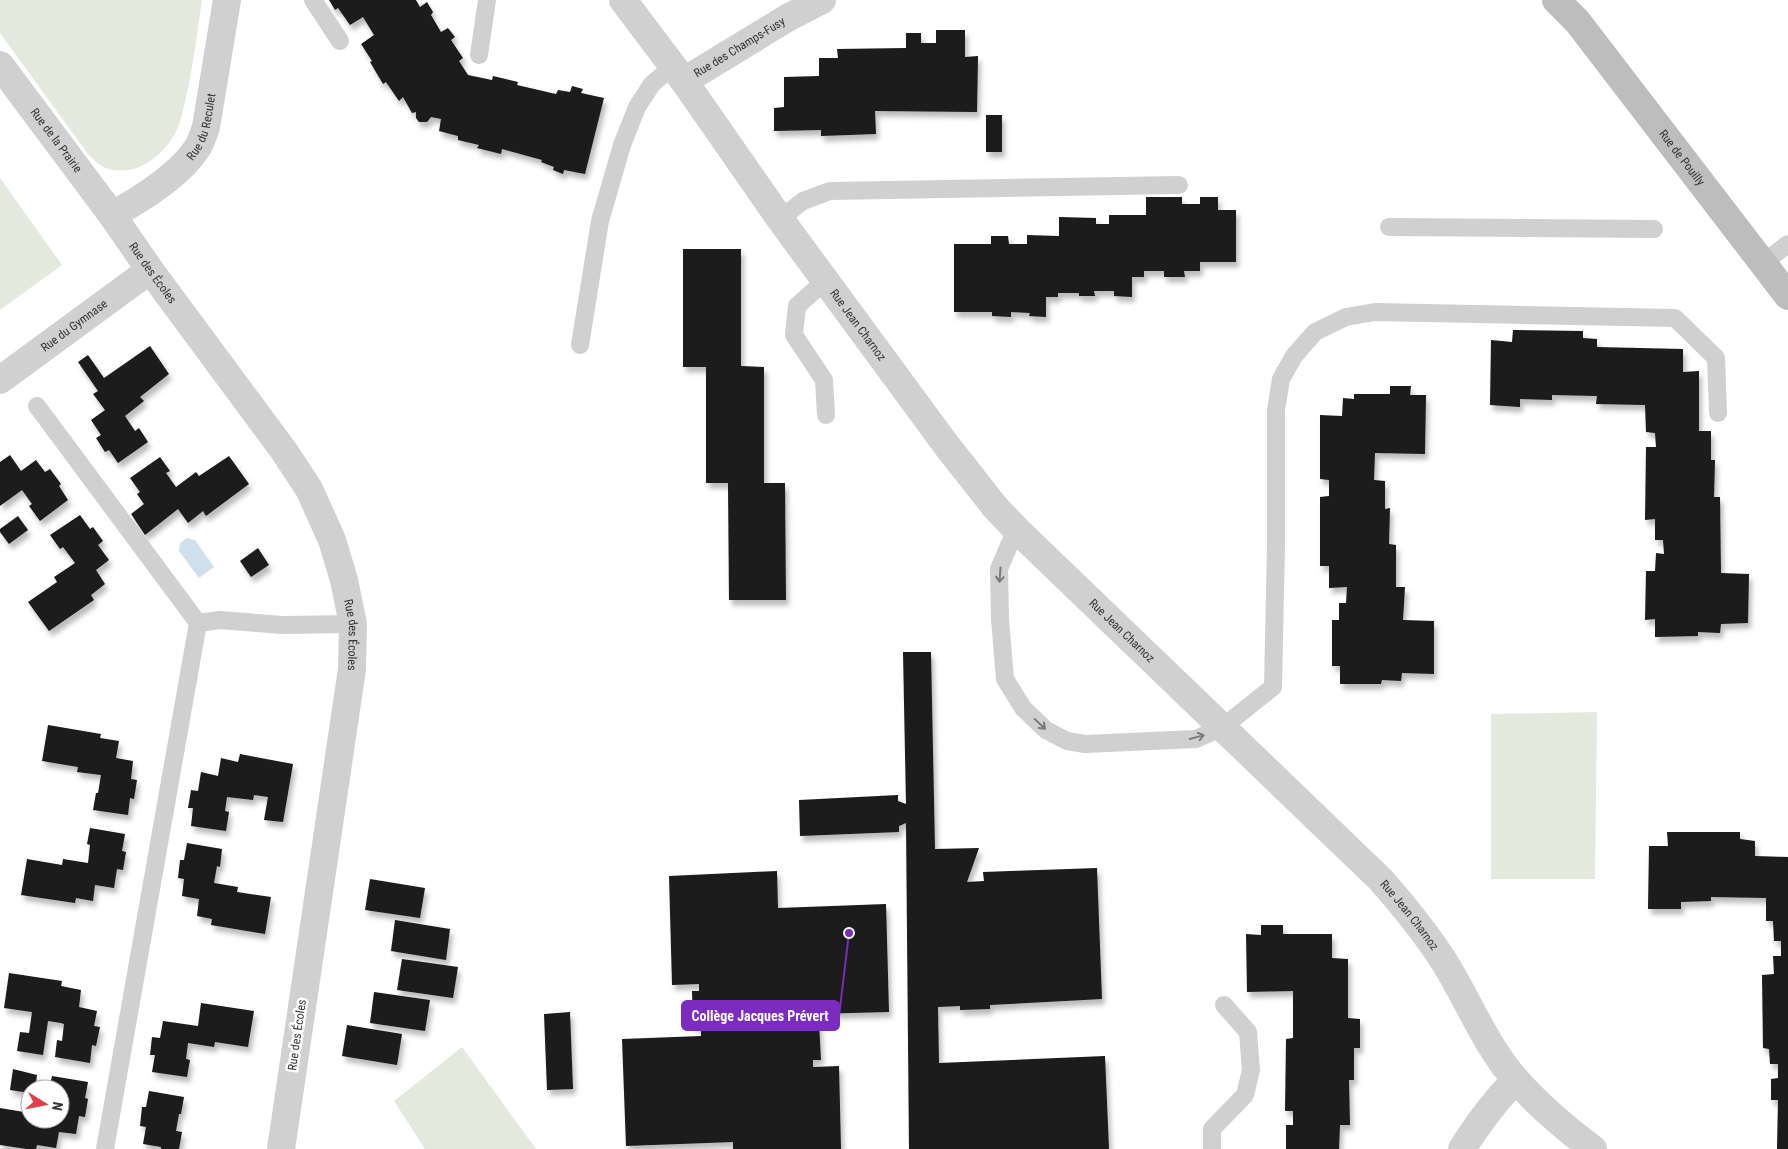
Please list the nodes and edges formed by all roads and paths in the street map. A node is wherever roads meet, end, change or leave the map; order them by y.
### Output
1 (227, 0) edge
2 (313, 0) edge
3 (486, 0) edge
4 (623, 0) edge
5 (822, 0) edge
6 (1556, 0) edge
7 (1574, 10) edge
8 (340, 41) dead end
9 (479, 56) dead end
10 (0, 65) edge
11 (678, 74) junction
12 (1179, 185) dead end
13 (112, 215) junction
14 (780, 218) junction
15 (1389, 228) dead end
16 (1654, 229) dead end
17 (1788, 244) edge
18 (1762, 264) junction
19 (150, 270) junction
20 (826, 280) junction
21 (1788, 296) edge
22 (580, 345) dead end
23 (0, 380) edge
24 (38, 406) dead end
25 (1718, 413) dead end
26 (826, 415) dead end
27 (1016, 529) junction
28 (198, 623) junction
29 (353, 624) junction
30 (1223, 727) junction
31 (1224, 1005) dead end
32 (1516, 1080) junction
33 (106, 1149) edge
34 (281, 1149) edge
35 (1212, 1149) edge
36 (1462, 1149) edge
37 (1593, 1149) edge

1 - 13 street, Rue du Reculet
2 - 8 lane
3 - 9 lane
4 - 11 street, Rue Jean Charnoz
5 - 11 street, Rue des Champs-Fusy
6 - 7 street, Rue de Pouilly
7 - 18 street, Rue de Pouilly
10 - 13 street, Rue de la Prairie
11 - 14 street, Rue Jean Charnoz
11 - 22 lane
12 - 14 lane
13 - 19 street, Rue des Écoles
14 - 20 street, Rue Jean Charnoz
15 - 16 lane
17 - 18 lane
18 - 21 street, Rue de Pouilly
19 - 23 street, Rue du Gymnase
19 - 29 street, Rue des Écoles
20 - 26 lane
20 - 27 street, Rue Jean Charnoz
24 - 28 lane
25 - 30 lane
27 - 30 street, Rue Jean Charnoz
27 -> 30 lane
28 - 29 lane
28 - 33 lane
29 - 34 street, Rue des Écoles
30 - 32 street, Rue Jean Charnoz
31 - 35 lane
32 - 36 street
32 - 37 street, Rue Jean Charnoz

